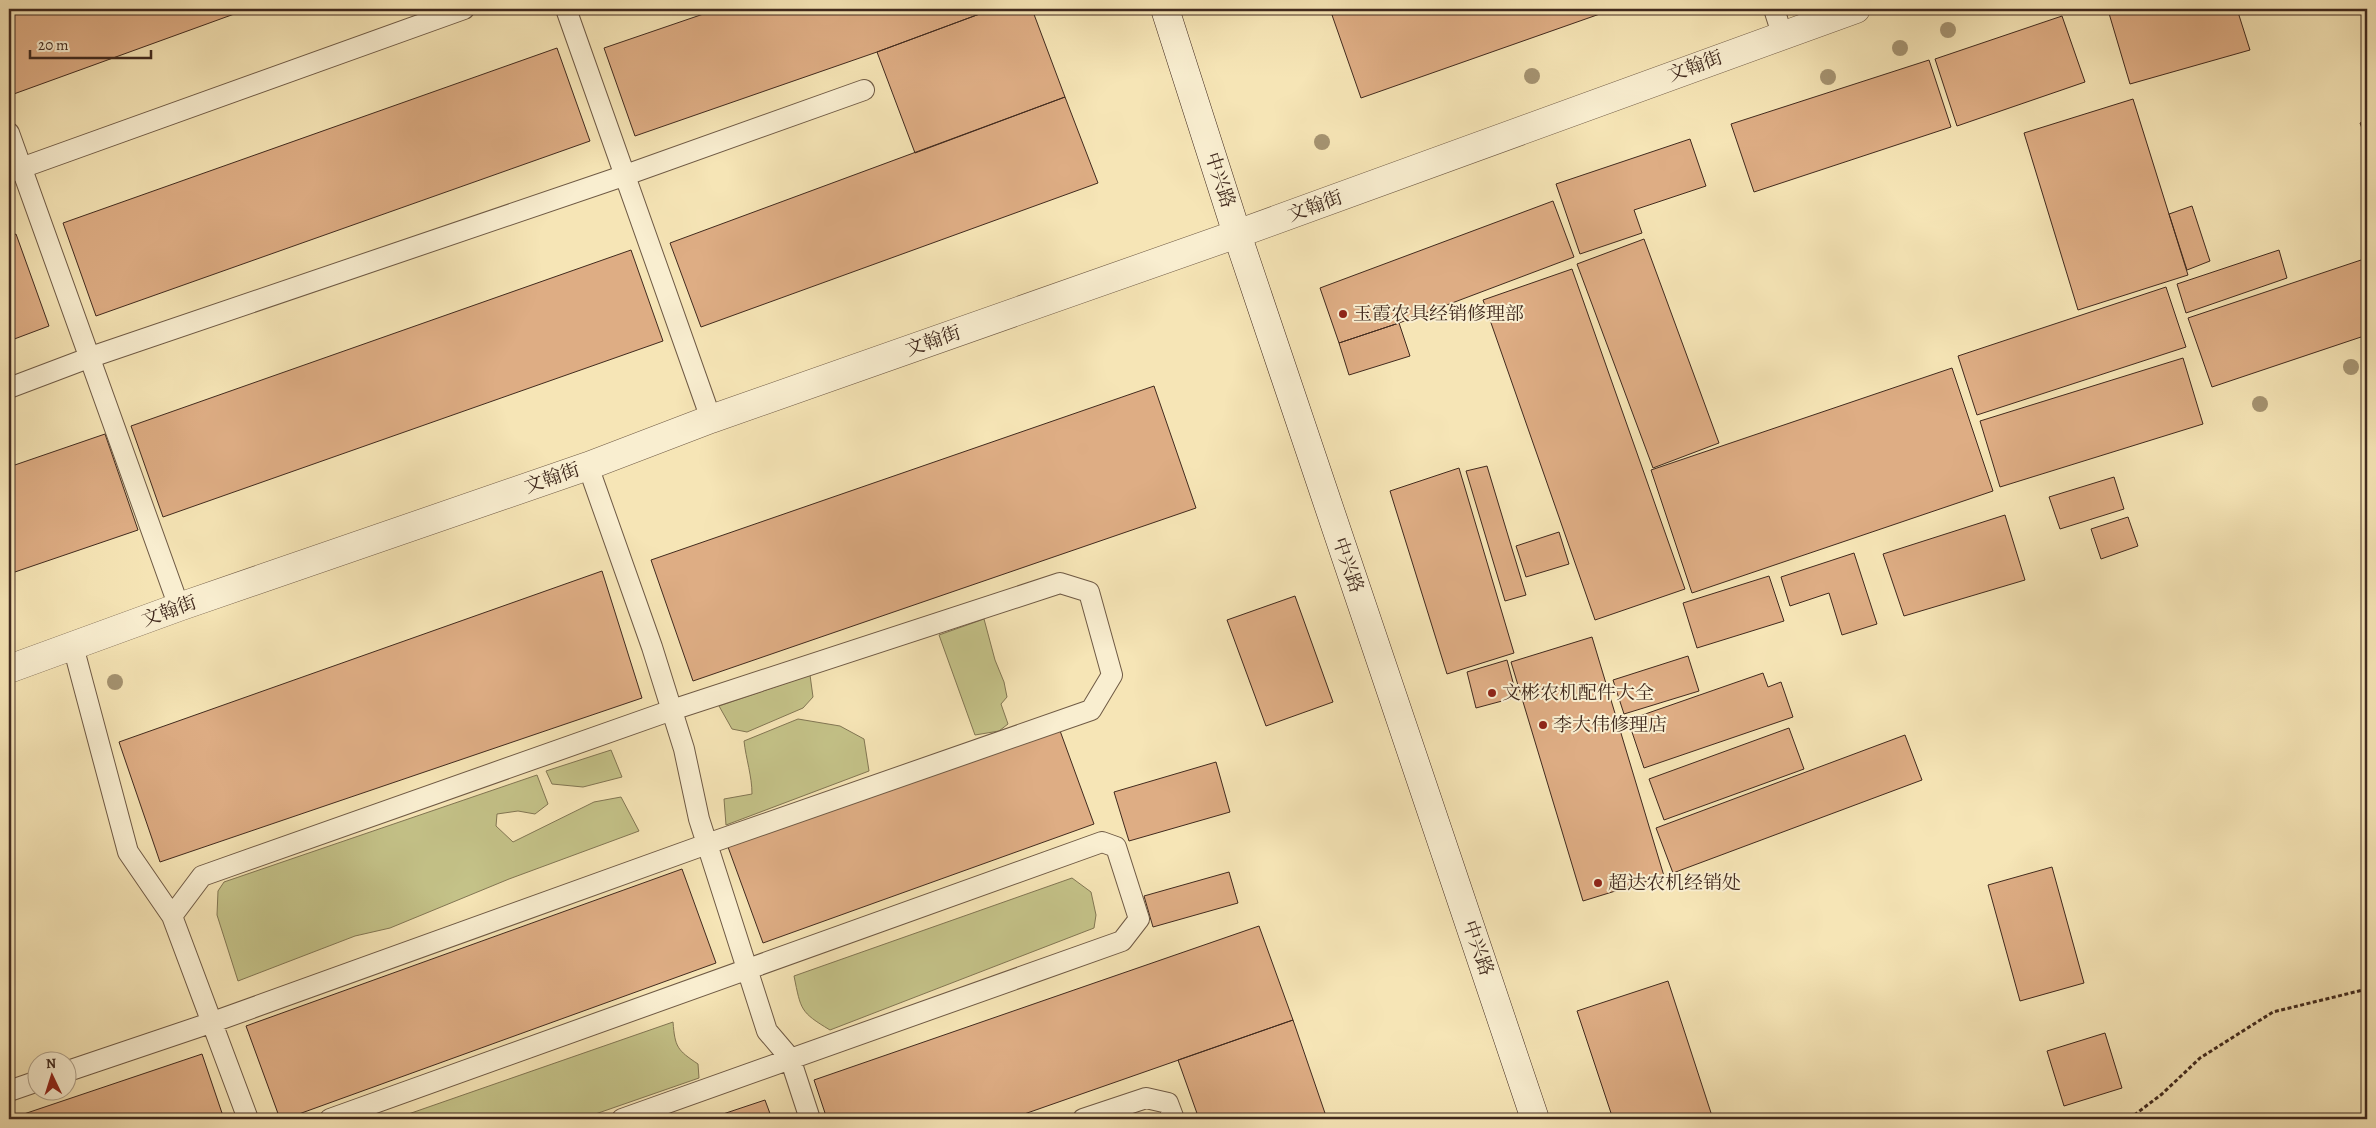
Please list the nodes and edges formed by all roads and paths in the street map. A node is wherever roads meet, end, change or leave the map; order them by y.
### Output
1 (464, 9) edge
2 (566, 9) edge
3 (1165, 9) edge
4 (1774, 9) edge
5 (1856, 9) edge
6 (1782, 34) junction
7 (864, 90) dead end
8 (9, 133) edge
9 (15, 170) edge
10 (623, 176) junction
11 (1237, 234) junction
12 (90, 357) junction
13 (9, 388) edge
14 (711, 419) junction
15 (588, 466) junction
16 (179, 607) junction
17 (73, 646) junction
18 (9, 669) edge
19 (672, 710) junction
20 (707, 844) junction
21 (172, 916) junction
22 (747, 969) junction
23 (2367, 990) edge
24 (213, 1022) junction
25 (790, 1058) junction
26 (78, 1068) edge
27 (28, 1084) edge
28 (9, 1091) edge
29 (248, 1119) edge
30 (330, 1119) edge
31 (622, 1119) edge
32 (810, 1119) edge
33 (1083, 1119) edge
34 (1174, 1119) edge
35 (1535, 1119) edge
36 (2129, 1119) edge

1 - 9 lane
2 - 10 lane
3 - 11 street, 中兴路
4 - 6 lane
5 - 6 street, 文翰街
6 - 11 street, 文翰街
7 - 10 lane
8 - 9 lane
9 - 12 lane
10 - 12 lane
10 - 14 lane
11 - 14 street, 文翰街
11 - 35 street, 中兴路
12 - 13 lane
12 - 16 lane
14 - 15 street, 文翰街
15 - 16 street, 文翰街
15 - 19 lane
16 - 17 street, 文翰街
17 - 18 street, 文翰街
17 - 21 lane
19 - 20 lane
19 - 20 lane
19 - 21 lane
20 - 22 lane
20 - 24 lane
21 - 24 lane
22 - 25 lane
22 - 25 lane
22 - 30 lane
23 - 36 path
24 - 26 lane
24 - 29 lane
25 - 31 lane
25 - 32 lane
27 - 28 lane
33 - 34 lane

